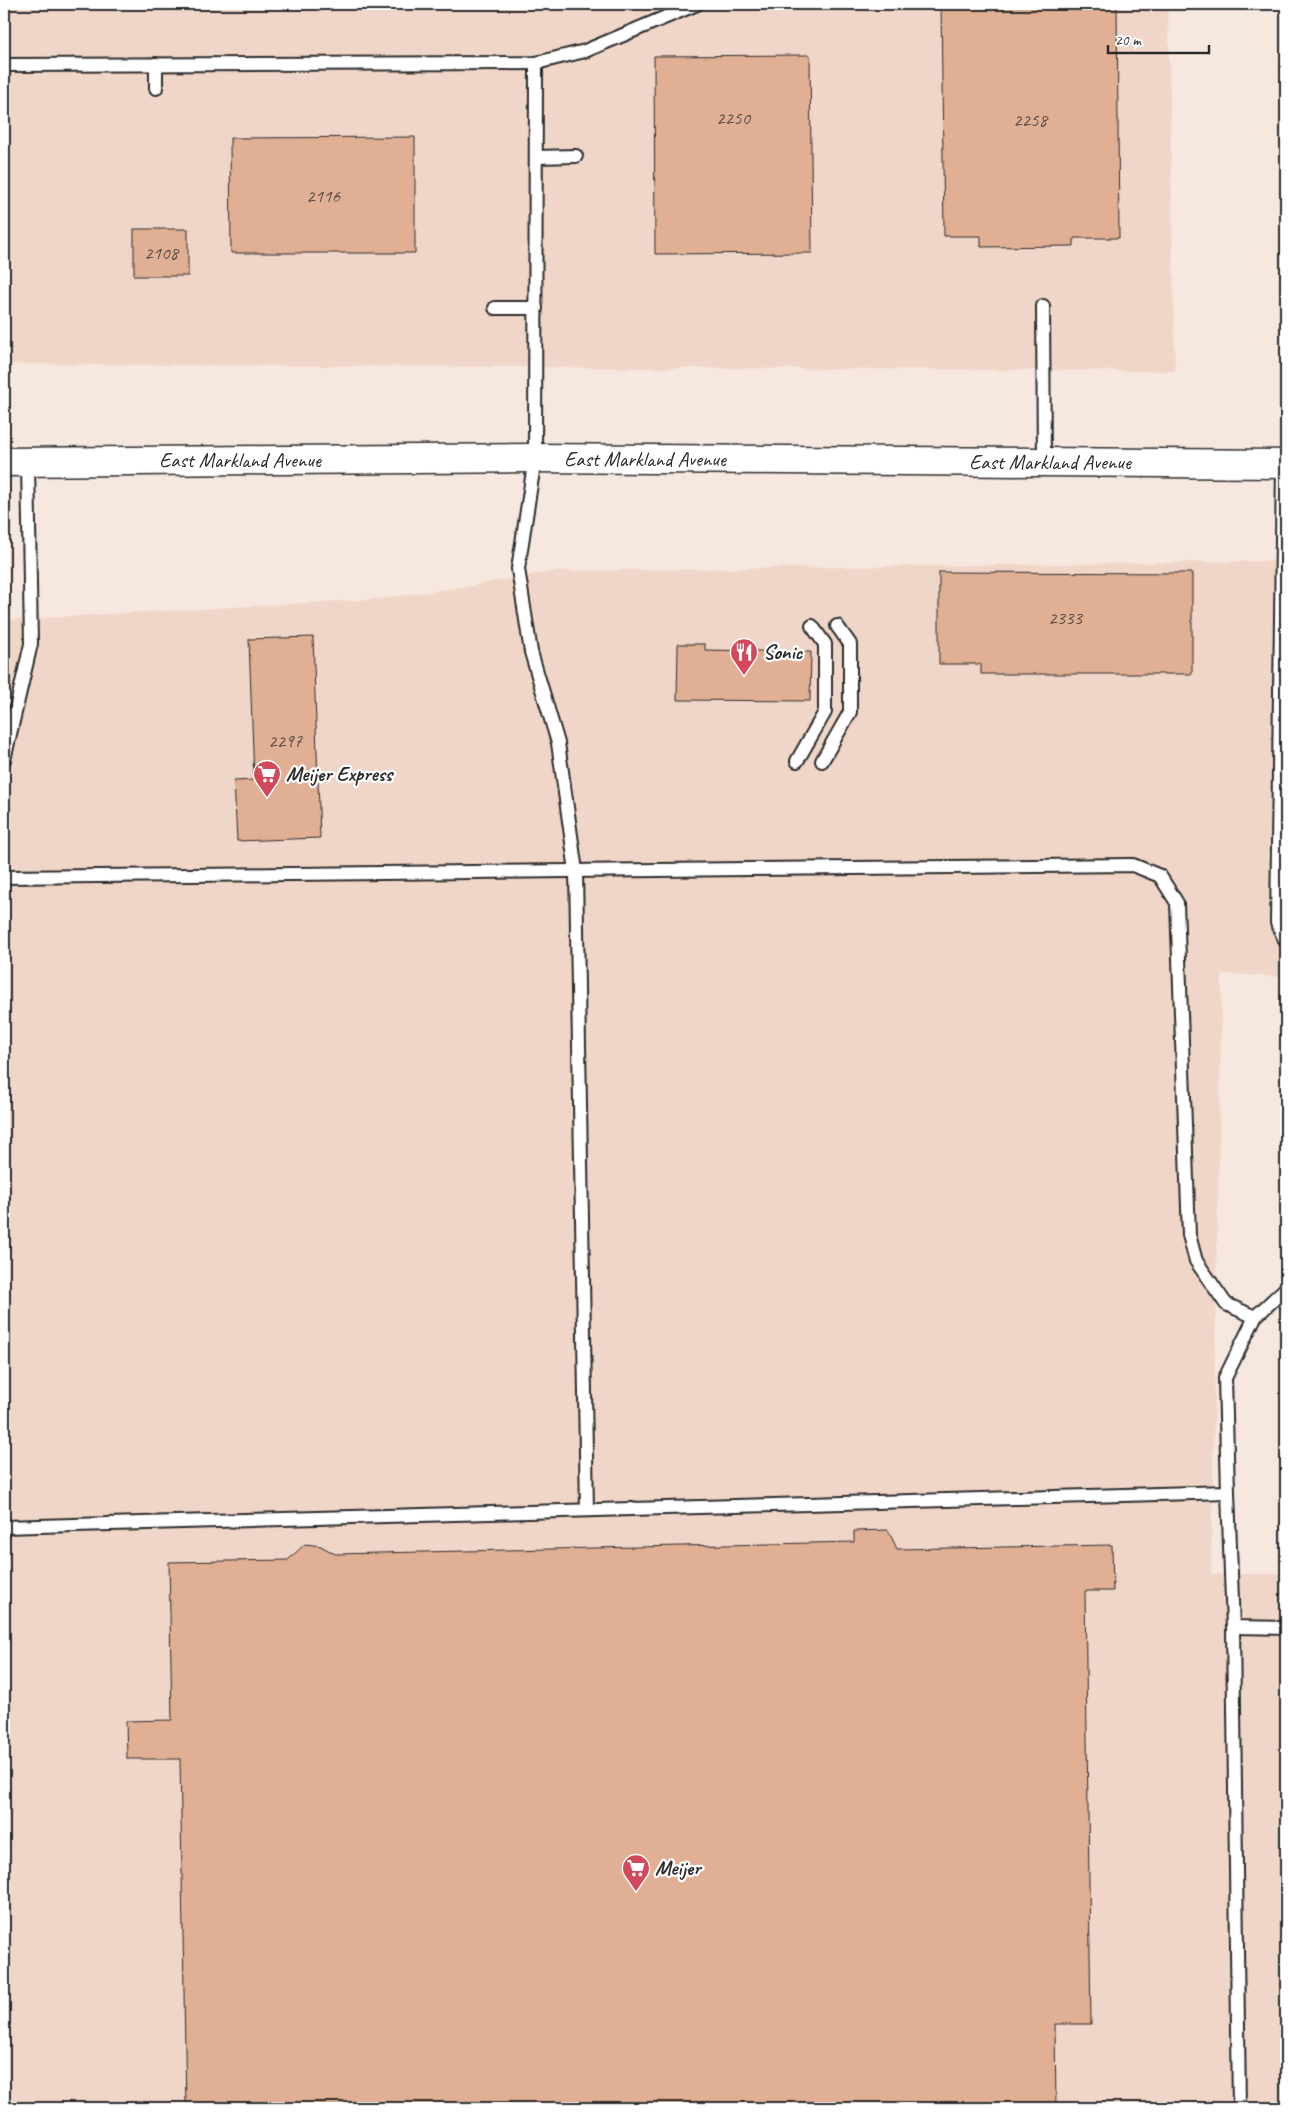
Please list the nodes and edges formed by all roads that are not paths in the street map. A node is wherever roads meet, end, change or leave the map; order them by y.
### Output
1 (698, 4) edge
2 (536, 63) junction
3 (156, 64) junction
4 (4, 65) edge
5 (156, 88) dead end
6 (576, 156) dead end
7 (536, 157) junction
8 (1044, 306) dead end
9 (495, 308) dead end
10 (536, 308) junction
11 (535, 458) junction
12 (16, 462) edge
13 (1044, 462) junction
14 (1285, 464) edge
15 (812, 626) dead end
16 (837, 626) dead end
17 (4, 760) edge
18 (797, 761) dead end
19 (822, 761) dead end
20 (576, 871) junction
21 (4, 877) edge
22 (1286, 942) edge
23 (1286, 1288) edge
24 (1255, 1317) junction
25 (1228, 1492) junction
26 (587, 1510) junction
27 (4, 1527) edge
28 (1233, 1627) junction
29 (1286, 1628) edge
30 (1239, 2108) edge

1 - 2 lane
2 - 3 lane
2 - 7 lane
3 - 4 lane
3 - 5 lane
6 - 7 lane
7 - 10 lane
8 - 13 lane
9 - 10 lane
10 - 11 lane
11 - 12 main road, East Markland Avenue
11 - 13 main road, East Markland Avenue
11 - 20 lane
12 - 17 lane
13 - 14 main road, East Markland Avenue
14 - 22 lane
15 - 18 lane
16 - 19 lane
20 - 21 lane
20 - 24 lane
20 - 26 lane
23 - 24 lane
24 - 25 lane
25 - 26 lane
25 - 28 lane
26 - 27 lane
28 - 29 lane
28 - 30 lane

